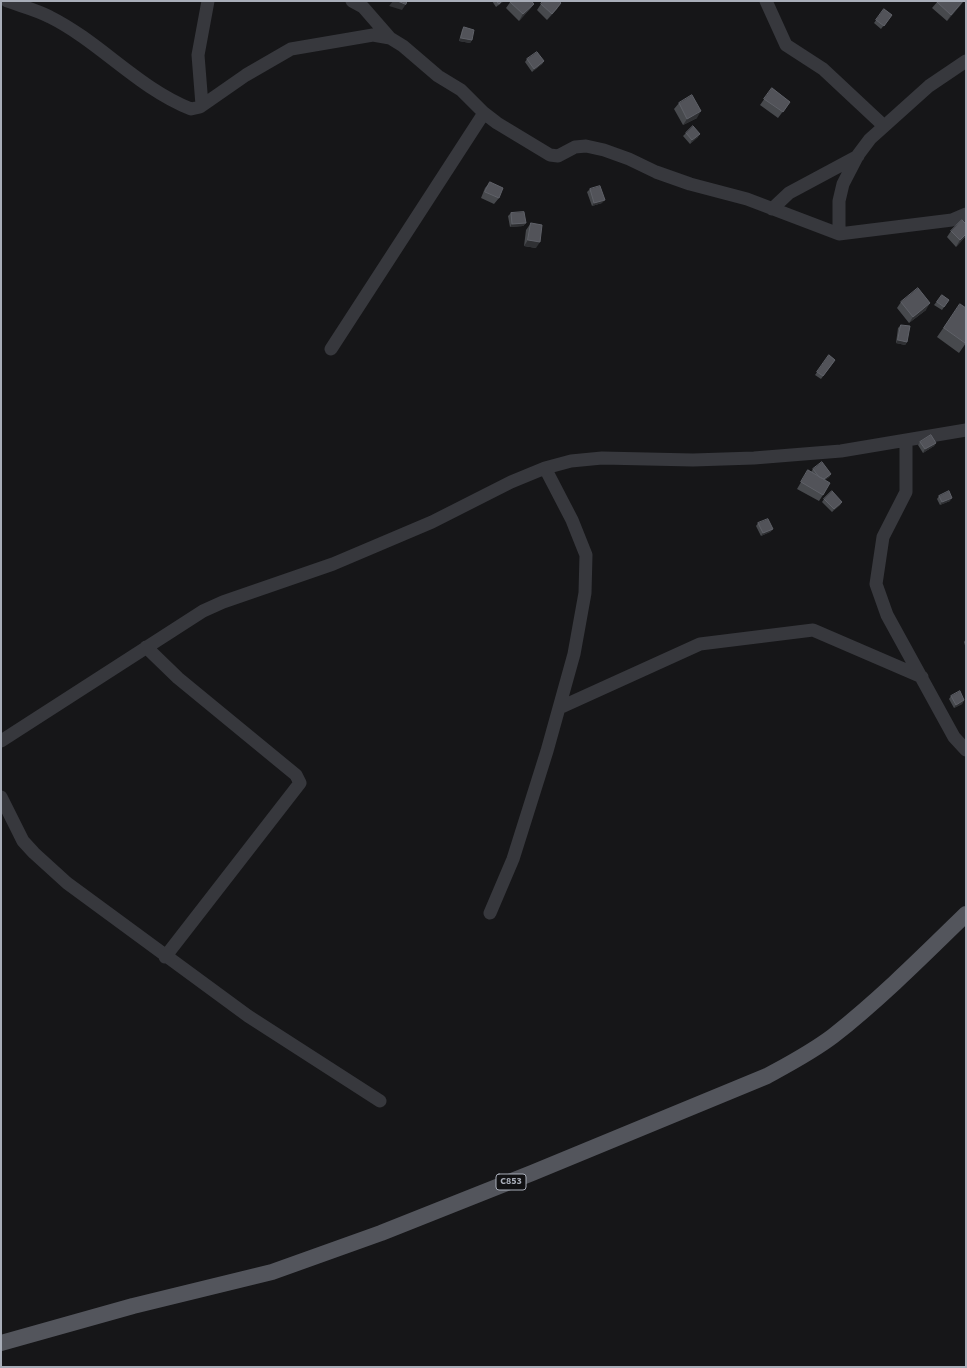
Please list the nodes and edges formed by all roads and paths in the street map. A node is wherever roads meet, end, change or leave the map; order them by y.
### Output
1 (7, 1) edge
2 (208, 1) edge
3 (352, 1) edge
4 (766, 1) edge
5 (390, 38) junction
6 (966, 61) edge
7 (202, 105) junction
8 (484, 113) junction
9 (884, 126) junction
10 (858, 156) junction
11 (772, 209) junction
12 (966, 214) edge
13 (839, 234) junction
14 (332, 350) dead end
15 (966, 430) edge
16 (906, 440) junction
17 (545, 468) junction
18 (146, 647) junction
19 (922, 677) junction
20 (560, 708) junction
21 (1, 741) edge
22 (966, 750) edge
23 (1, 797) edge
24 (490, 913) dead end
25 (966, 914) edge
26 (165, 957) junction
27 (380, 1101) dead end
28 (1, 1344) edge

1 - 7 street
2 - 7 street
3 - 5 street
4 - 9 street
5 - 7 street
5 - 8 street
6 - 9 street
8 - 11 street
8 - 14 street
9 - 10 street
10 - 11 street
10 - 13 street
11 - 13 street
12 - 13 street
15 - 16 street
16 - 17 street
16 - 19 street
17 - 18 street
17 - 20 street
18 - 21 street
18 - 26 street
19 - 20 street
19 - 22 street
20 - 24 street
23 - 26 street
25 - 28 main road, C853
26 - 27 street

